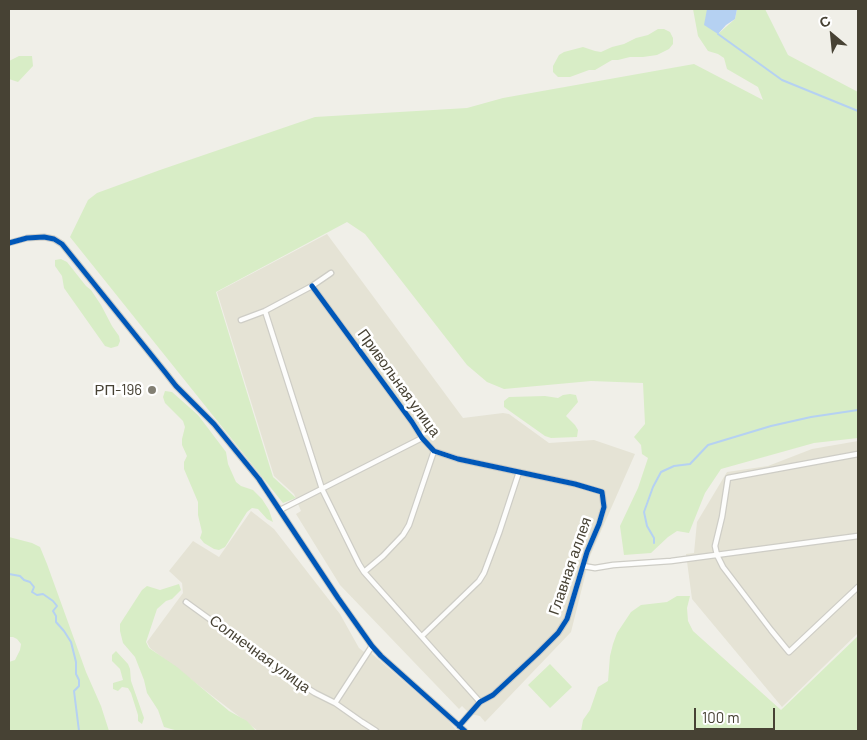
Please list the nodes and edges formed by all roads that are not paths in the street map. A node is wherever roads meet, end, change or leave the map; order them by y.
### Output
1 (9, 243) edge
2 (331, 273) dead end
3 (312, 286) junction
4 (265, 311) junction
5 (241, 320) dead end
6 (422, 438) junction
7 (434, 451) junction
8 (858, 454) edge
9 (519, 472) junction
10 (322, 489) junction
11 (602, 492) joint
12 (280, 510) junction
13 (858, 536) edge
14 (717, 556) junction
15 (583, 566) junction
16 (364, 572) junction
17 (858, 587) edge
18 (186, 602) dead end
19 (422, 636) junction
20 (372, 646) junction
21 (480, 702) junction
22 (335, 703) junction
23 (459, 726) junction
24 (376, 731) edge
25 (465, 731) edge

1 - 12 street
2 - 3 street
3 - 4 street
3 - 6 street, Привольная улица
4 - 5 street
4 - 10 street
6 - 7 street, Привольная улица
6 - 10 street
7 - 9 street, Привольная улица
7 - 16 street
8 - 14 street
9 - 11 street, Привольная улица
9 - 19 street
10 - 12 street
10 - 16 street
11 - 15 street, Главная аллея
12 - 20 street
13 - 14 street
14 - 15 street
14 - 17 street
15 - 21 street, Главная аллея
16 - 19 street
18 - 22 street, Солнечная улица
19 - 21 street
20 - 22 street
20 - 23 street
21 - 23 street, Главная аллея
22 - 24 street, Солнечная улица
23 - 25 street

